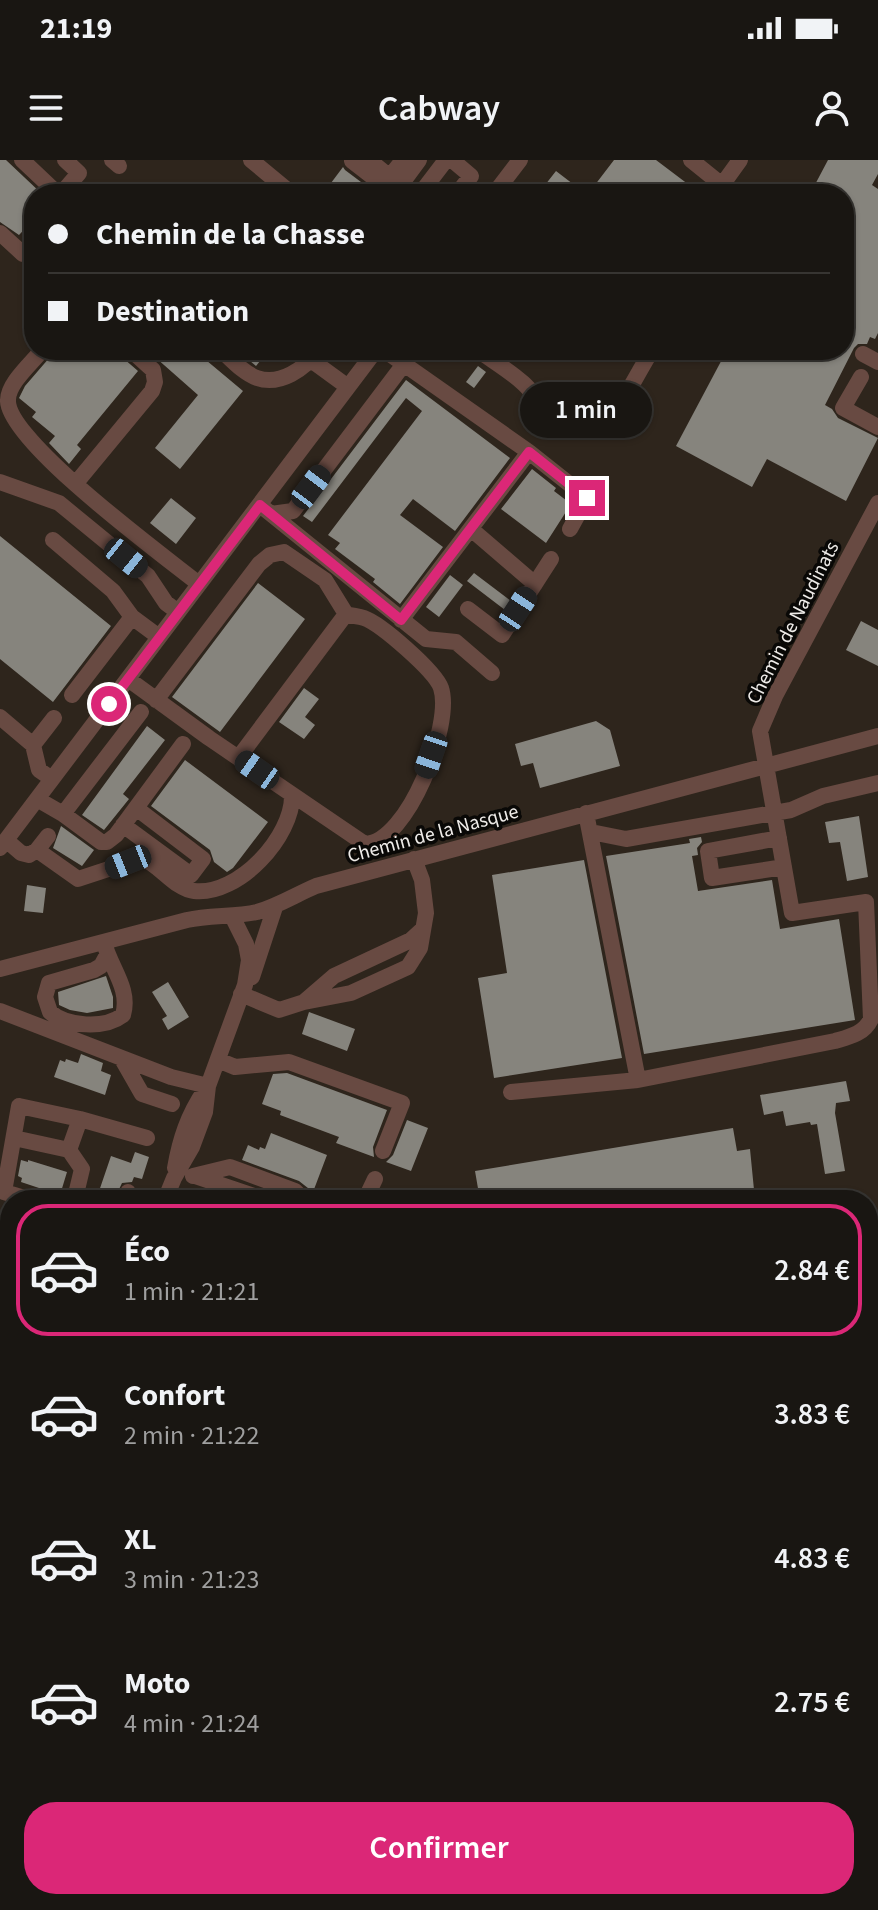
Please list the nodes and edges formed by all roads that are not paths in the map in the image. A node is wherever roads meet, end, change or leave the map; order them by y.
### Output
1 (22, 160) edge
2 (65, 160) edge
3 (251, 160) edge
4 (369, 160) edge
5 (403, 160) edge
6 (419, 160) edge
7 (446, 160) edge
8 (452, 160) edge
9 (520, 160) edge
10 (691, 160) edge
11 (740, 160) edge
12 (352, 161) edge
13 (471, 176) junction
14 (49, 184) edge
15 (69, 184) edge
16 (280, 184) edge
17 (384, 184) edge
18 (387, 184) edge
19 (392, 184) edge
20 (394, 184) edge
21 (428, 184) edge
22 (465, 184) edge
23 (482, 184) edge
24 (502, 184) edge
25 (721, 184) edge
26 (723, 184) edge
27 (0, 233) edge
28 (24, 253) edge
29 (34, 360) edge
30 (142, 360) edge
31 (233, 360) edge
32 (307, 360) edge
33 (319, 360) edge
34 (368, 360) edge
35 (398, 360) edge
36 (492, 360) edge
37 (646, 360) edge
38 (404, 364) junction
39 (861, 377) dead end
40 (348, 387) junction
41 (878, 427) edge
42 (529, 452) junction
43 (0, 482) edge
44 (76, 483) junction
45 (878, 503) edge
46 (266, 510) junction
47 (872, 527) edge
48 (471, 529) junction
49 (570, 529) dead end
50 (53, 540) dead end
51 (551, 559) dead end
52 (199, 584) junction
53 (535, 584) junction
54 (468, 609) dead end
55 (178, 612) junction
56 (346, 614) junction
57 (132, 617) junction
58 (401, 620) junction
59 (159, 637) junction
60 (492, 673) dead end
61 (128, 679) junction
62 (72, 695) dead end
63 (156, 700) junction
64 (141, 712) dead end
65 (0, 717) edge
66 (54, 718) dead end
67 (878, 736) edge
68 (183, 744) dead end
69 (33, 745) junction
70 (239, 757) junction
71 (766, 765) junction
72 (52, 779) junction
73 (878, 783) edge
74 (292, 795) junction
75 (37, 799) junction
76 (136, 808) junction
77 (586, 813) junction
78 (775, 813) junction
79 (63, 814) junction
80 (0, 817) edge
81 (123, 825) junction
82 (591, 832) junction
83 (48, 836) dead end
84 (779, 838) junction
85 (7, 839) edge
86 (37, 850) junction
87 (414, 859) junction
88 (784, 867) junction
89 (275, 907) junction
90 (232, 916) junction
91 (423, 929) junction
92 (106, 948) junction
93 (0, 969) edge
94 (243, 990) junction
95 (304, 1002) junction
96 (0, 1011) edge
97 (874, 1018) edge
98 (122, 1059) junction
99 (218, 1060) junction
100 (638, 1080) junction
101 (208, 1086) junction
102 (511, 1092) dead end
103 (172, 1104) dead end
104 (80, 1119) junction
105 (14, 1138) junction
106 (147, 1138) dead end
107 (69, 1150) junction
108 (383, 1151) dead end
109 (193, 1176) junction
110 (174, 1178) junction
111 (375, 1179) dead end
112 (2, 1190) edge
113 (77, 1190) edge
114 (169, 1190) edge
115 (236, 1190) edge
116 (292, 1190) edge
117 (370, 1190) edge

1 - 14 street
2 - 15 street
3 - 16 street
4 - 18 street
5 - 19 street
6 - 20 street
7 - 21 street
8 - 13 street
9 - 24 street
10 - 25 street
11 - 26 street
12 - 17 street
13 - 22 street
13 - 23 street
27 - 28 street
29 - 44 street
30 - 44 street
31 - 32 street
33 - 40 street
34 - 40 street
35 - 38 street
36 - 37 street
38 - 42 street
38 - 46 street
39 - 41 street
40 - 46 street
42 - 48 street
42 - 49 street
43 - 55 street
44 - 52 street
45 - 47 street, Chemin de Naudinats
46 - 52 street
46 - 58 street
47 - 71 street, Chemin de Naudinats
48 - 53 street
48 - 58 street
50 - 57 street
51 - 53 street
52 - 55 street
53 - 54 street
55 - 59 street
56 - 63 street
56 - 70 street
56 - 74 street
57 - 59 street
57 - 62 street
58 - 60 street
59 - 61 street
61 - 63 street
61 - 72 street
63 - 70 street
64 - 79 street
65 - 69 street
66 - 69 street
67 - 71 street, Chemin de la Nasque
68 - 76 street
69 - 72 street
70 - 74 street
71 - 77 street, Chemin de la Nasque
71 - 78 street, Chemin de Naudinats
72 - 75 street
73 - 78 street
74 - 86 street
75 - 79 street
75 - 85 street
76 - 81 street
76 - 81 street
77 - 82 street
77 - 87 street, Chemin de la Nasque
78 - 82 street
78 - 84 street, Chemin de Naudinats
79 - 81 street
80 - 85 street
82 - 100 street
83 - 86 street
84 - 88 street, Chemin de Naudinats
84 - 88 street
85 - 86 street
87 - 89 street, Chemin de la Nasque
87 - 91 street
88 - 97 street, Chemin de Naudinats
89 - 90 street, Chemin de la Nasque
89 - 94 street
90 - 92 street, Chemin de la Nasque
90 - 94 street
91 - 95 street
91 - 95 street
92 - 92 street
92 - 93 street, Chemin de la Nasque
94 - 95 street
94 - 99 street
96 - 98 street
97 - 100 street
98 - 101 street
98 - 103 street
99 - 101 street
99 - 108 street
100 - 102 street
101 - 110 street
104 - 105 street
104 - 106 street
104 - 107 street
105 - 107 street
105 - 112 street
107 - 113 street
109 - 110 street
109 - 115 street
109 - 116 street
110 - 114 street
111 - 117 street

